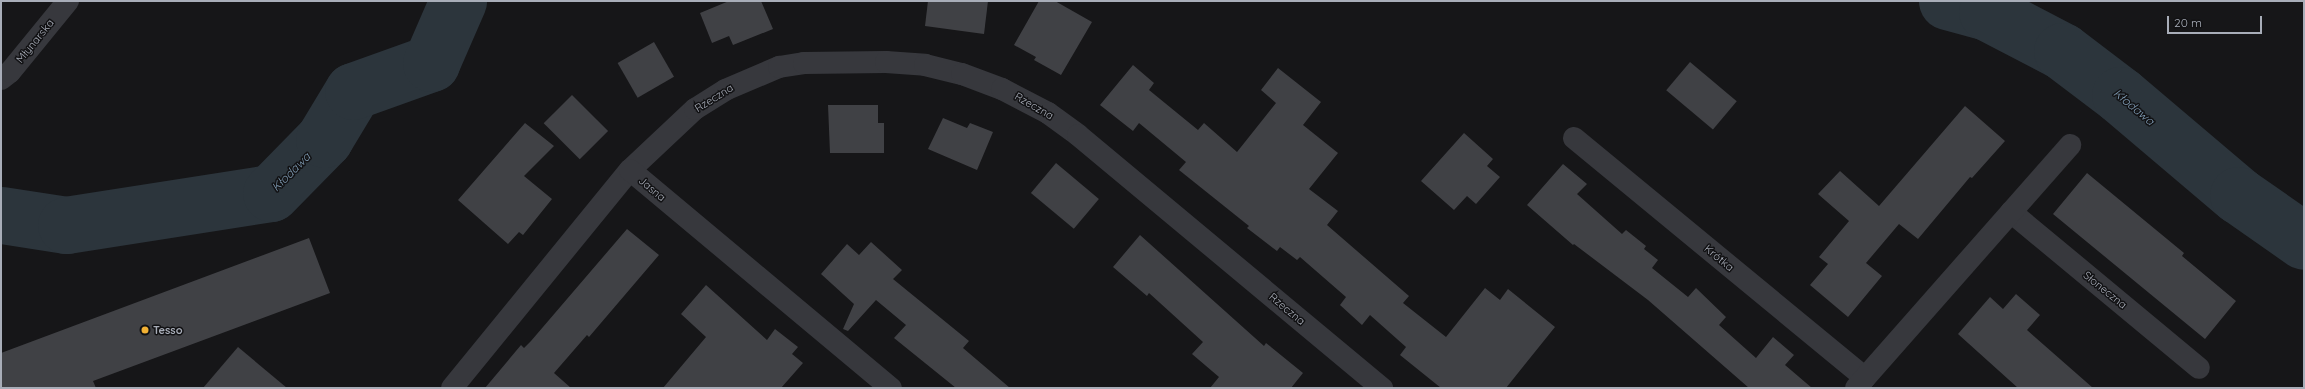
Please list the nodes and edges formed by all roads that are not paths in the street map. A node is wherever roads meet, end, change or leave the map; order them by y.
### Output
1 (68, 1) edge
2 (1, 79) edge
3 (1574, 138) dead end
4 (2070, 145) dead end
5 (630, 170) junction
6 (2011, 212) junction
7 (2199, 368) dead end
8 (1860, 383) edge
9 (452, 388) edge
10 (892, 388) edge
11 (1382, 388) edge

1 - 2 street, Młynarska
3 - 8 street, Krótka
4 - 6 street
5 - 9 street, Jasna
5 - 10 street, Jasna
5 - 11 street, Rzeczna
6 - 7 street, Słoneczna
6 - 8 street

